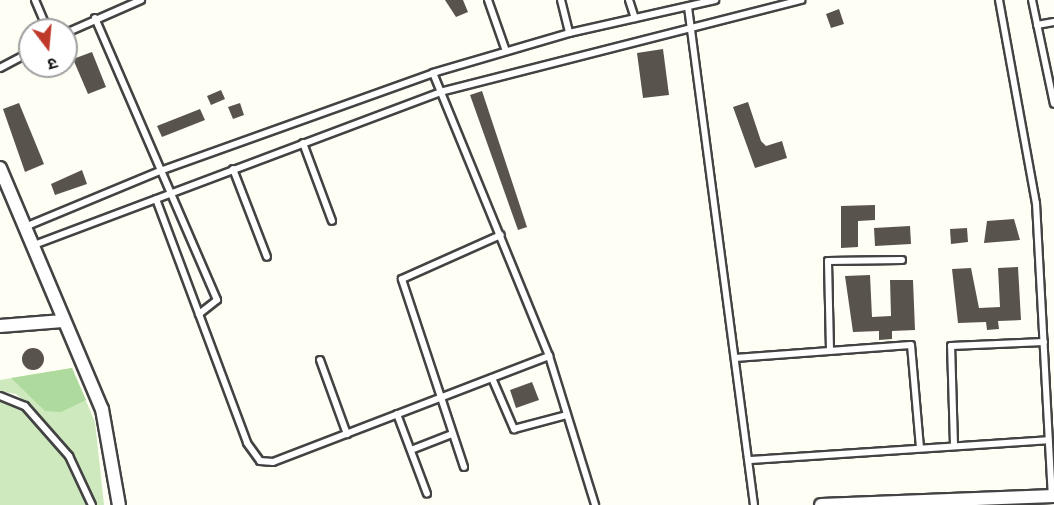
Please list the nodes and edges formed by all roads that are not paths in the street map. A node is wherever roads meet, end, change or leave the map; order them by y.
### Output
1 (35, 0) edge
2 (141, 0) edge
3 (489, 0) edge
4 (561, 0) edge
5 (629, 0) edge
6 (715, 0) edge
7 (801, 0) edge
8 (999, 0) edge
9 (1032, 0) edge
10 (688, 7) junction
11 (43, 18) edge
12 (95, 18) junction
13 (635, 18) junction
14 (1054, 22) edge
15 (1037, 25) junction
16 (78, 27) edge
17 (691, 28) junction
18 (569, 33) junction
19 (506, 51) junction
20 (18, 58) edge
21 (0, 68) edge
22 (433, 74) junction
23 (440, 92) junction
24 (1054, 104) edge
25 (303, 143) junction
26 (0, 168) edge
27 (233, 170) junction
28 (160, 171) junction
29 (170, 194) junction
30 (156, 199) junction
31 (332, 221) dead end
32 (27, 226) junction
33 (501, 235) junction
34 (34, 245) junction
35 (267, 257) dead end
36 (902, 260) dead end
37 (199, 314) junction
38 (63, 321) junction
39 (0, 326) edge
40 (1044, 342) junction
41 (830, 350) junction
42 (549, 356) junction
43 (735, 358) junction
44 (320, 360) dead end
45 (492, 378) junction
46 (0, 396) edge
47 (439, 399) junction
48 (397, 414) junction
49 (567, 415) junction
50 (347, 434) junction
51 (452, 434) junction
52 (1048, 440) junction
53 (954, 446) junction
54 (920, 448) junction
55 (411, 450) junction
56 (750, 460) junction
57 (464, 467) dead end
58 (427, 494) dead end
59 (1053, 496) edge
60 (92, 505) edge
61 (119, 505) edge
62 (595, 505) edge
63 (754, 505) edge
64 (821, 505) edge

1 - 11 lane
2 - 12 lane
3 - 19 lane
4 - 18 lane
5 - 13 lane
6 - 10 lane
7 - 17 lane
8 - 40 lane
9 - 15 lane
10 - 13 lane
10 - 17 lane
12 - 16 lane
12 - 28 lane
13 - 18 lane
14 - 15 lane
15 - 24 lane
17 - 23 lane
17 - 43 lane
18 - 19 lane
19 - 22 lane
20 - 21 lane
22 - 23 lane
22 - 28 lane
23 - 25 lane
23 - 33 lane
25 - 27 lane
25 - 31 lane
26 - 32 street
27 - 29 lane
27 - 35 lane
28 - 29 lane
28 - 32 lane
29 - 30 lane
29 - 37 lane
30 - 34 lane
30 - 37 lane
32 - 34 street
33 - 42 lane
33 - 47 lane
34 - 38 street
36 - 41 lane
37 - 50 lane
38 - 39 street
38 - 61 street
40 - 52 lane
40 - 53 lane
41 - 43 lane
41 - 54 lane
42 - 45 lane
42 - 49 lane
43 - 56 lane
44 - 50 lane
45 - 47 lane
45 - 49 lane
46 - 60 lane
47 - 48 lane
47 - 51 lane
48 - 50 lane
48 - 55 lane
49 - 62 lane
51 - 55 lane
51 - 57 lane
52 - 53 lane
52 - 59 lane
53 - 54 lane
54 - 56 lane
55 - 58 lane
56 - 63 lane
59 - 64 street

